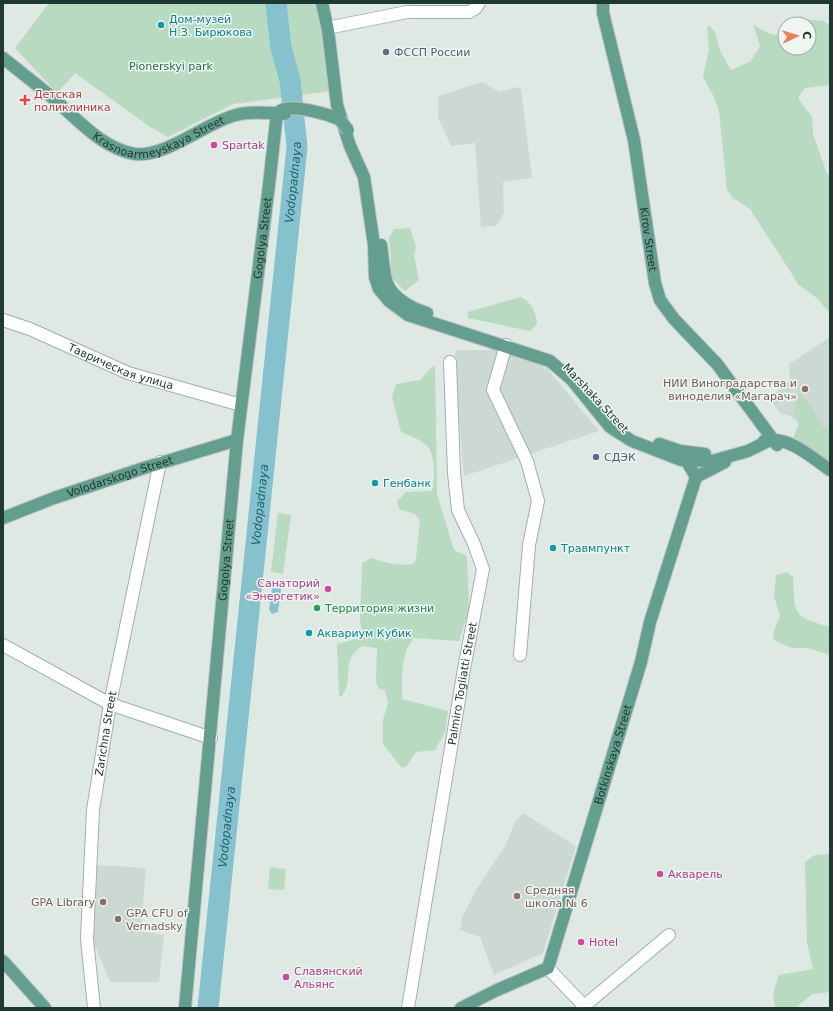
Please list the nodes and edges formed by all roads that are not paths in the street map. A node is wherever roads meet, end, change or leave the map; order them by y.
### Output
1 (322, 3) edge
2 (328, 3) edge
3 (478, 3) edge
4 (603, 3) edge
5 (392, 9) edge
6 (332, 27) junction
7 (3, 58) edge
8 (279, 112) junction
9 (342, 122) junction
10 (3, 320) edge
11 (506, 345) junction
12 (450, 362) dead end
13 (241, 404) junction
14 (772, 439) junction
15 (237, 440) junction
16 (748, 451) junction
17 (684, 456) junction
18 (160, 462) junction
19 (830, 470) edge
20 (696, 477) junction
21 (830, 479) edge
22 (3, 518) edge
23 (3, 645) edge
24 (520, 655) dead end
25 (110, 704) junction
26 (211, 738) junction
27 (669, 935) dead end
28 (3, 961) edge
29 (548, 968) junction
30 (585, 1007) edge
31 (45, 1008) edge
32 (94, 1008) edge
33 (186, 1008) edge
34 (408, 1008) edge
35 (461, 1008) edge

1 - 9 main road
2 - 6 main road
3 - 5 street
4 - 14 main road, Kirov Street
5 - 6 street
6 - 9 main road
7 - 8 main road, Krasnoarmeyskaya Street
8 - 9 main road
8 - 9 main road
8 - 13 main road, Gogolya Street
9 - 11 main road, Marshaka Street
9 - 17 main road, Marshaka Street
10 - 13 street, Таврическая улица
11 - 17 main road, Marshaka Street
11 - 24 street
12 - 34 street, Palmiro Togliatti Street
13 - 15 main road, Gogolya Street
14 - 16 main road
14 - 17 main road, Marshaka Street
14 - 19 main road
14 - 21 main road, Kirov Street
15 - 18 main road, Volodarskogo Street
15 - 26 main road, Gogolya Street
16 - 17 main road
16 - 20 main road
17 - 20 main road
18 - 22 main road, Volodarskogo Street
18 - 25 street, Zarichna Street
20 - 29 main road, Botkinskaya Street
23 - 25 street
25 - 26 street
25 - 32 street, Zarichna Street
26 - 33 main road, Gogolya Street
27 - 30 street
28 - 31 main road
29 - 30 street
29 - 35 main road

